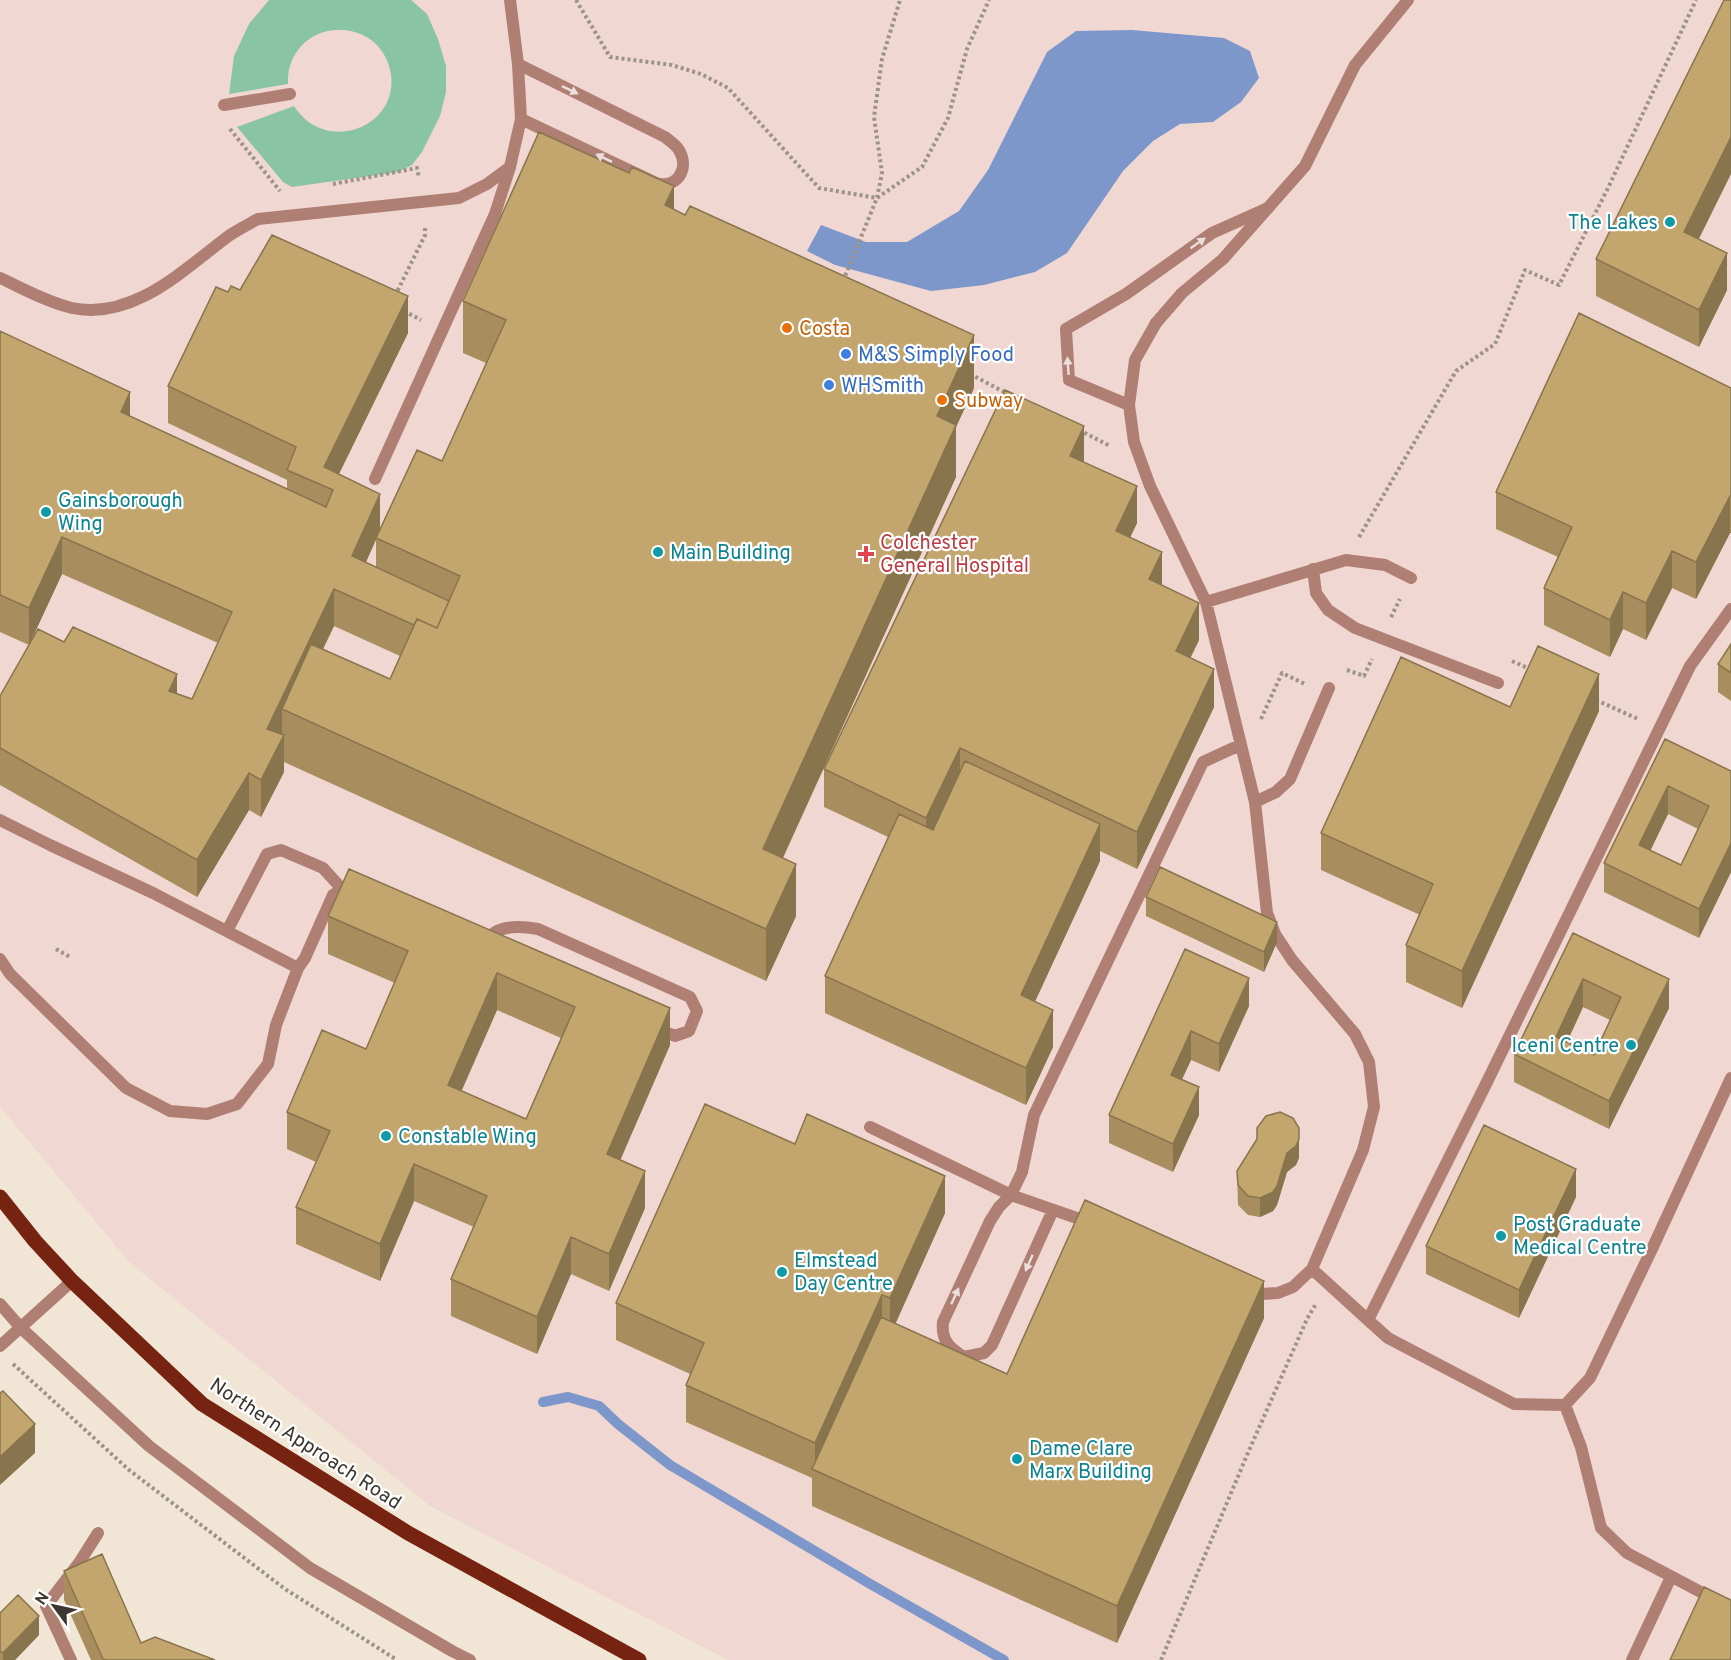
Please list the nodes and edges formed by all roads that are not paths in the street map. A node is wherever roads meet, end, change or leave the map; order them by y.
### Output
1 (510, 0) edge
2 (1408, 0) edge
3 (518, 64) junction
4 (290, 94) dead end
5 (224, 105) dead end
6 (521, 119) junction
7 (510, 167) junction
8 (1269, 208) junction
9 (0, 278) edge
10 (1129, 405) junction
11 (375, 480) dead end
12 (1312, 569) junction
13 (1411, 578) dead end
14 (1206, 602) junction
15 (1731, 609) edge
16 (1498, 683) road end
17 (1329, 688) dead end
18 (1240, 745) junction
19 (1255, 802) junction
20 (0, 820) edge
21 (342, 889) junction
22 (364, 899) edge
23 (227, 931) junction
24 (481, 951) edge
25 (0, 959) edge
26 (298, 968) junction
27 (643, 1022) edge
28 (1731, 1078) edge
29 (870, 1127) dead end
30 (1011, 1195) junction
31 (0, 1197) edge
32 (1053, 1210) junction
33 (1098, 1225) edge
34 (1312, 1269) junction
35 (72, 1281) junction
36 (1238, 1288) edge
37 (0, 1304) edge
38 (1368, 1320) junction
39 (21, 1328) junction
40 (0, 1346) edge
41 (1565, 1405) junction
42 (98, 1533) dead end
43 (1671, 1577) junction
44 (1731, 1608) edge
45 (72, 1660) edge
46 (470, 1660) edge
47 (639, 1660) edge
48 (1632, 1660) edge

1 - 3 street
2 - 8 street
3 - 6 street
3 -> 6 street
4 - 5 street
6 - 7 street
7 - 9 street
7 - 11 street
8 - 10 street
10 -> 8 street
10 - 14 street
12 - 13 street
12 - 14 street
12 - 16 street
14 - 18 street
15 - 38 street
17 - 19 street
18 - 19 street
18 - 30 street
19 - 34 street
20 - 23 street
21 - 22 street
21 - 23 street
21 - 26 street
23 - 26 street
24 - 27 street
25 - 26 street
28 - 41 street
29 - 30 street
30 - 32 street
32 -> 30 street
31 - 35 main road, Northern Approach Road
32 - 33 street
34 - 36 street
34 - 38 street
35 - 39 street
35 - 47 main road, Northern Approach Road
37 - 39 street
38 - 41 street
39 - 40 street
39 - 46 street
41 - 43 street
42 - 45 street
43 - 44 street
43 - 48 street

